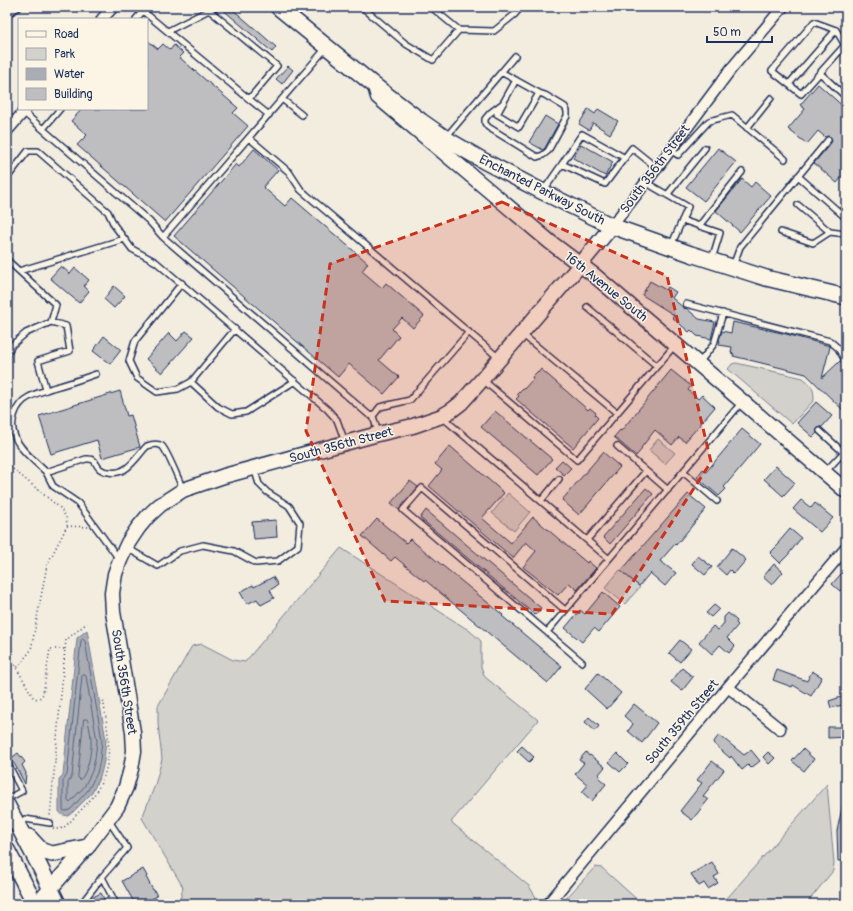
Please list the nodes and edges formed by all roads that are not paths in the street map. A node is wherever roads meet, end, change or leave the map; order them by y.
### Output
1 (19, 7) edge
2 (113, 7) edge
3 (138, 7) edge
4 (278, 7) edge
5 (362, 7) edge
6 (431, 7) edge
7 (520, 7) edge
8 (783, 7) edge
9 (7, 11) edge
10 (143, 11) junction
11 (103, 18) edge
12 (137, 18) edge
13 (459, 30) junction
14 (836, 30) junction
15 (168, 31) junction
16 (845, 46) edge
17 (327, 47) junction
18 (515, 56) dead end
19 (501, 72) junction
20 (820, 73) junction
21 (516, 80) junction
22 (789, 84) junction
23 (374, 86) junction
24 (538, 93) junction
25 (846, 97) edge
26 (771, 98) dead end
27 (250, 99) junction
28 (282, 99) junction
29 (502, 104) junction
30 (59, 110) edge
31 (24, 111) edge
32 (269, 115) junction
33 (302, 115) dead end
34 (747, 128) junction
35 (43, 129) junction
36 (7, 131) edge
37 (249, 138) junction
38 (445, 138) junction
39 (828, 140) dead end
40 (705, 148) dead end
41 (670, 150) junction
42 (625, 158) junction
43 (785, 159) dead end
44 (562, 164) junction
45 (657, 168) junction
46 (742, 172) dead end
47 (798, 176) junction
48 (7, 178) edge
49 (645, 182) junction
50 (543, 192) junction
51 (667, 195) junction
52 (798, 204) dead end
53 (845, 215) edge
54 (682, 220) junction
55 (612, 226) junction
56 (699, 226) junction
57 (781, 232) dead end
58 (830, 232) junction
59 (846, 234) edge
60 (163, 237) junction
61 (124, 239) junction
62 (671, 247) junction
63 (7, 260) edge
64 (711, 260) junction
65 (580, 265) junction
66 (733, 267) junction
67 (19, 271) junction
68 (182, 284) junction
69 (846, 297) edge
70 (686, 304) dead end
71 (587, 307) dead end
72 (723, 313) junction
73 (51, 322) junction
74 (235, 329) junction
75 (469, 332) junction
76 (521, 334) junction
77 (675, 344) junction
78 (7, 354) edge
79 (500, 358) junction
80 (846, 362) edge
81 (698, 364) junction
82 (657, 366) junction
83 (96, 374) dead end
84 (482, 380) junction
85 (294, 381) junction
86 (191, 382) junction
87 (46, 390) junction
88 (743, 402) junction
89 (617, 413) junction
90 (373, 416) junction
91 (442, 416) junction
92 (820, 431) dead end
93 (378, 434) junction
94 (346, 443) junction
95 (617, 446) dead end
96 (845, 452) edge
97 (254, 468) junction
98 (646, 470) junction
99 (46, 472) junction
100 (683, 472) junction
101 (824, 473) junction
102 (559, 479) dead end
103 (183, 490) junction
104 (668, 490) junction
105 (844, 490) edge
106 (541, 501) junction
107 (717, 501) dead end
108 (587, 540) junction
109 (846, 547) edge
110 (123, 553) junction
111 (609, 559) junction
112 (565, 610) junction
113 (547, 632) junction
114 (582, 662) dead end
115 (728, 687) junction
116 (780, 729) dead end
117 (7, 762) edge
118 (7, 799) edge
119 (7, 805) edge
120 (108, 819) junction
121 (50, 823) road end
122 (18, 827) junction
123 (87, 847) junction
124 (7, 850) edge
125 (102, 877) junction
126 (50, 889) junction
127 (113, 898) junction
128 (106, 902) dead end
129 (36, 904) edge
130 (58, 904) edge
131 (87, 904) edge
132 (116, 904) edge
133 (548, 904) edge

1 - 9 lane
2 - 11 street
3 - 10 lane
4 - 17 main road, Enchanted Parkway South
5 - 13 lane
6 - 13 lane
7 - 13 lane
8 - 41 street, South 356th Street
10 - 12 lane
10 - 15 lane
14 - 16 lane
14 - 22 lane
14 - 22 lane
15 - 27 lane
15 - 27 lane
16 - 20 lane
17 - 23 main road, Enchanted Parkway South
17 - 28 lane
18 - 19 lane
19 - 21 lane
19 - 38 lane
20 - 22 lane
20 - 25 lane
21 - 24 lane
21 - 29 lane
23 - 38 main road, Enchanted Parkway South
23 - 65 main road, 16th Avenue South
24 - 29 lane
24 - 29 lane
26 - 34 lane
27 - 32 lane
28 - 32 lane
28 - 33 lane
30 - 35 lane
31 - 35 lane
31 - 36 street
32 - 37 lane
34 - 41 lane
34 - 43 lane
35 - 60 lane
37 - 60 lane
37 - 75 lane
38 - 50 main road, Enchanted Parkway South
39 - 47 lane
40 - 51 lane
41 - 45 street, South 356th Street
42 - 44 lane
42 - 44 lane
42 - 45 lane
44 - 50 lane
45 - 49 street, South 356th Street
46 - 56 lane
47 - 53 lane
47 - 66 lane
48 - 61 lane
49 - 51 lane
49 - 55 street, South 356th Street
50 - 55 main road, Enchanted Parkway South
51 - 54 lane
52 - 58 lane
54 - 56 lane
54 - 62 lane
55 - 62 main road, Enchanted Parkway South
55 - 65 main road, South 356th Street
56 - 64 lane
57 - 58 lane
58 - 59 lane
60 - 90 lane
61 - 67 lane
61 - 68 lane
62 - 64 main road, Enchanted Parkway South
63 - 67 lane
64 - 66 main road, Enchanted Parkway South
65 - 76 main road, South 356th Street
65 - 77 main road, 16th Avenue South
66 - 69 main road, Enchanted Parkway South
67 - 73 lane
68 - 74 lane
68 - 86 lane
70 - 72 lane
71 - 82 lane
72 - 80 lane
72 - 81 lane
73 - 78 lane
73 - 87 lane
74 - 85 lane
74 - 86 lane
75 - 79 lane
75 - 90 lane
76 - 79 main road, South 356th Street
76 - 89 lane
77 - 81 main road, 16th Avenue South
77 - 82 lane
79 - 84 main road, South 356th Street
81 - 88 main road, 16th Avenue South
82 - 89 lane
83 - 87 lane
84 - 89 lane
84 - 91 main road, South 356th Street
85 - 86 lane
85 - 94 lane
87 - 99 lane
88 - 100 lane
88 - 101 main road, 16th Avenue South
90 - 93 lane
91 - 93 main road, South 356th Street
91 - 106 lane
92 - 96 lane
93 - 94 main road, South 356th Street
94 - 97 main road, South 356th Street
95 - 98 lane
96 - 101 lane
97 - 103 main road, South 356th Street
97 - 110 lane
98 - 104 lane
98 - 108 lane
99 - 103 lane
99 - 110 lane
100 - 104 lane
100 - 107 lane
101 - 105 main road, 16th Avenue South
102 - 106 lane
103 - 110 main road, South 356th Street
104 - 111 lane
106 - 108 lane
108 - 111 lane
109 - 115 street, South 359th Street
110 - 120 main road, South 356th Street
111 - 112 lane
112 - 113 lane
112 - 113 lane
113 - 114 lane
115 - 116 street
115 - 133 street, South 359th Street
117 - 118 lane
119 - 122 main road
120 - 123 main road, South 356th Street
120 - 125 lane
121 - 122 lane
122 - 123 main road
122 - 126 main road
123 - 126 main road, South 356th Street
124 - 129 main road
125 - 127 lane
125 - 131 lane
126 - 129 main road, South 356th Street
126 - 130 main road
127 - 128 lane
127 - 132 lane

